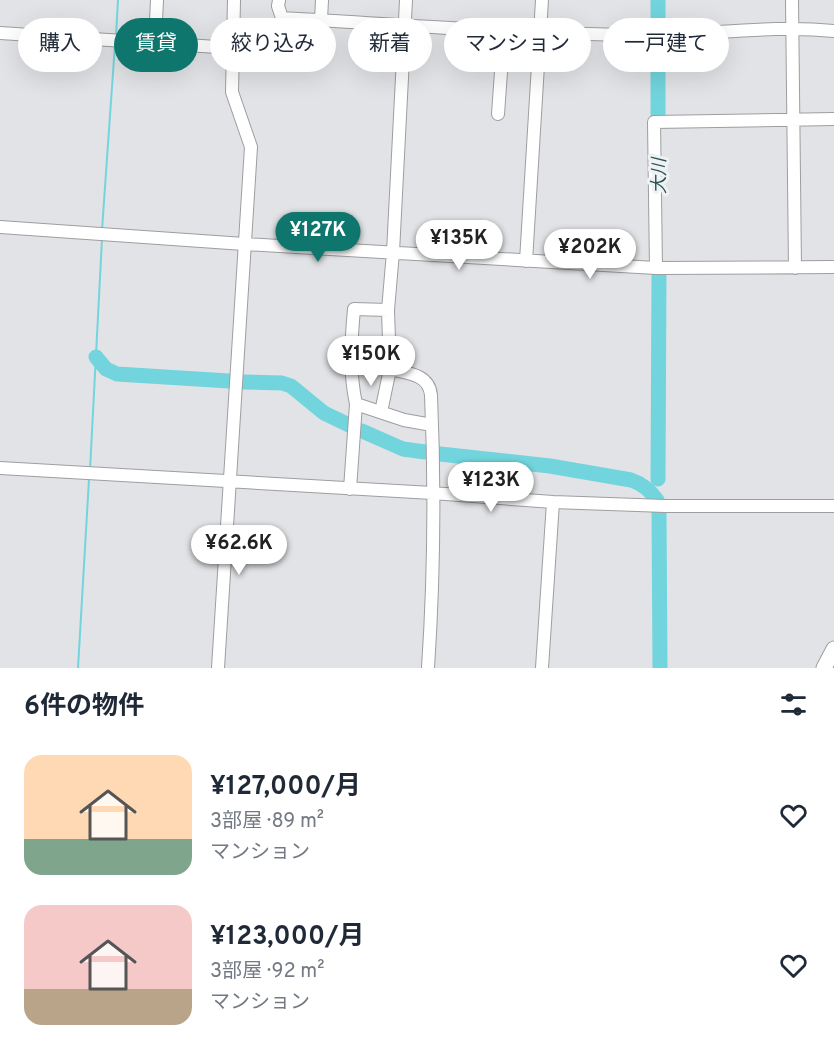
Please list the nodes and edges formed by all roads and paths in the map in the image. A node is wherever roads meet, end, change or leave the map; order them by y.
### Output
1 (157, 0) edge
2 (234, 0) edge
3 (279, 0) edge
4 (322, 0) edge
5 (406, 0) edge
6 (542, 0) edge
7 (792, 0) edge
8 (156, 18) edge
9 (233, 18) edge
10 (282, 18) edge
11 (321, 18) edge
12 (405, 18) edge
13 (541, 18) edge
14 (791, 30) junction
15 (834, 31) edge
16 (0, 33) edge
17 (591, 33) edge
18 (114, 40) edge
19 (232, 72) edge
20 (402, 72) edge
21 (501, 72) edge
22 (538, 72) edge
23 (498, 114) dead end
24 (834, 118) edge
25 (792, 119) junction
26 (0, 226) edge
27 (244, 244) junction
28 (393, 252) junction
29 (526, 261) junction
30 (834, 267) edge
31 (656, 268) junction
32 (795, 268) junction
33 (388, 310) junction
34 (390, 369) junction
35 (356, 404) junction
36 (381, 412) junction
37 (432, 425) junction
38 (0, 468) edge
39 (230, 482) junction
40 (350, 489) junction
41 (432, 493) junction
42 (553, 502) junction
43 (834, 506) edge
44 (834, 649) edge
45 (218, 668) edge
46 (428, 668) edge
47 (543, 668) edge
48 (824, 668) edge

1 - 8 street
2 - 9 street
3 - 10 street
4 - 11 street
5 - 12 street
6 - 13 street
7 - 14 street
14 - 15 street
14 - 17 street
14 - 25 street
16 - 18 street
19 - 27 street
20 - 28 street
21 - 23 street
22 - 29 street
24 - 25 street
25 - 31 street
25 - 32 street
26 - 27 street
27 - 28 street
27 - 39 street
28 - 29 street
28 - 33 street
29 - 31 street
30 - 32 street
31 - 32 street
33 - 34 street
33 - 35 street
34 - 36 street
34 - 37 street
35 - 36 street
35 - 40 street
36 - 37 street
37 - 41 street
38 - 39 street
39 - 40 street
39 - 45 street
40 - 41 street
41 - 42 street
41 - 46 street
42 - 43 street
42 - 47 street
44 - 48 main road

